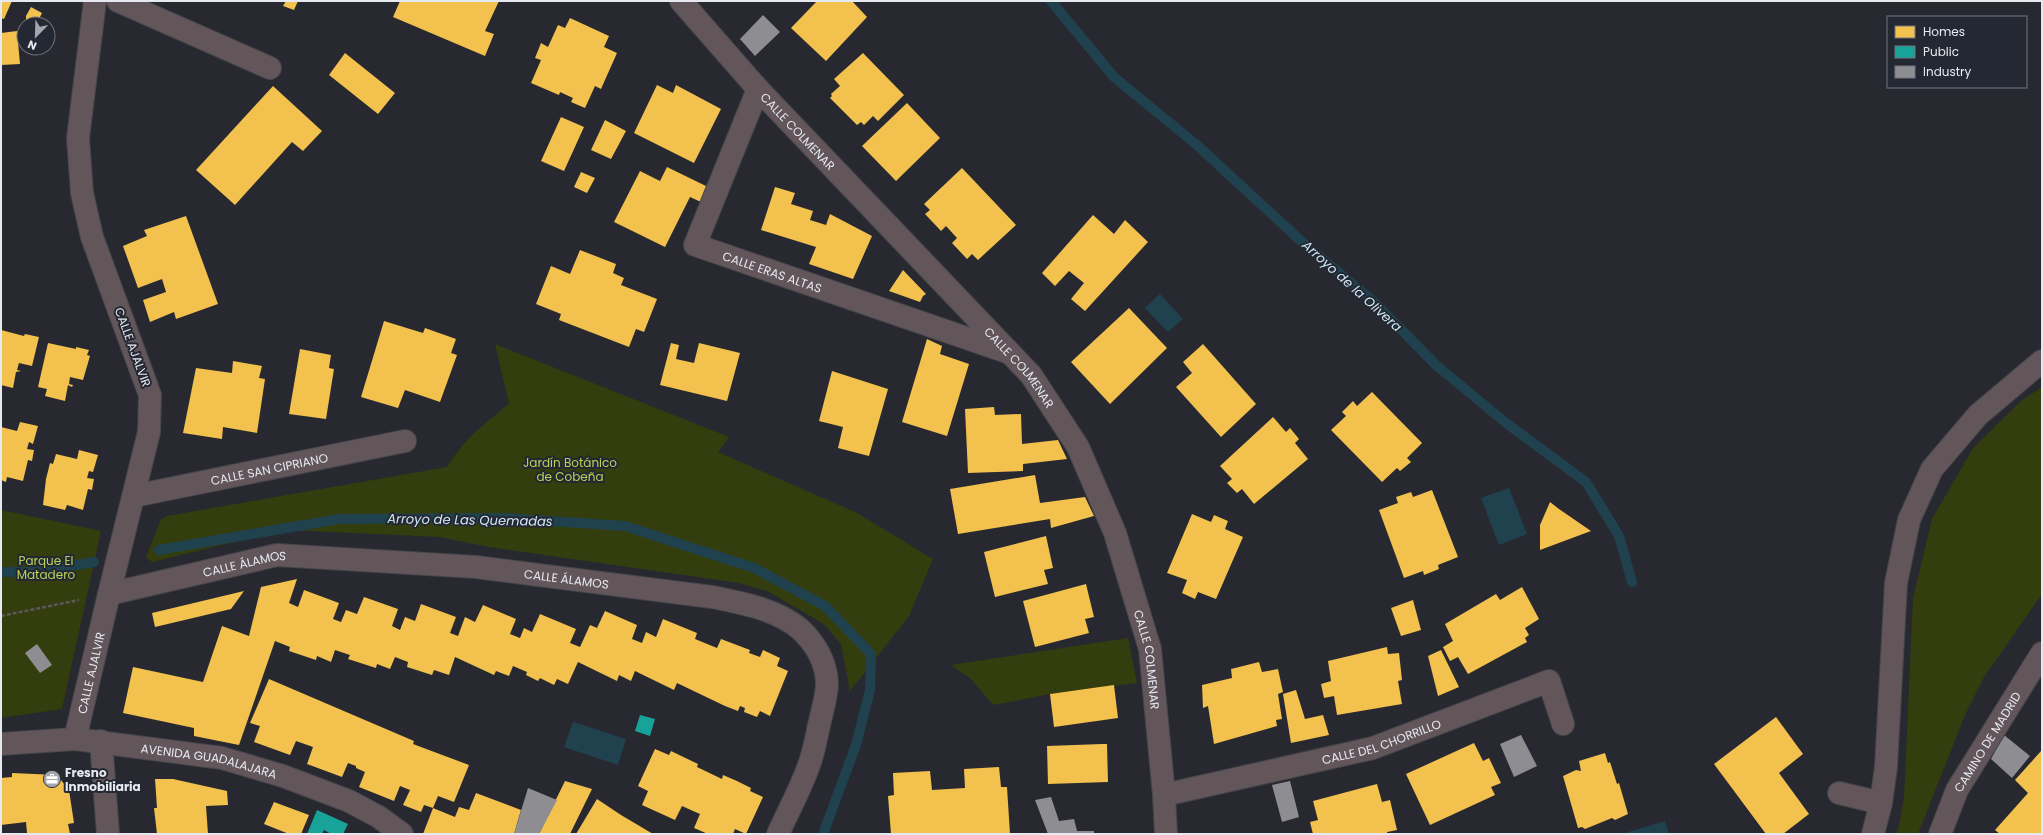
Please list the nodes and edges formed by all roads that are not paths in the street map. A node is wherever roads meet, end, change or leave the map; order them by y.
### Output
1 (94, 1) edge
2 (118, 1) edge
3 (680, 1) edge
4 (270, 68) dead end
5 (758, 89) junction
6 (1010, 353) junction
7 (2042, 361) edge
8 (405, 441) dead end
9 (134, 496) junction
10 (109, 594) junction
11 (2042, 653) edge
12 (1563, 724) dead end
13 (76, 739) junction
14 (101, 741) junction
15 (1, 744) edge
16 (1839, 793) dead end
17 (1164, 794) junction
18 (1880, 803) junction
19 (108, 834) edge
20 (402, 834) edge
21 (778, 834) edge
22 (1166, 834) edge
23 (1873, 834) edge
24 (1940, 834) edge

1 - 9 street, CALLE AJALVIR
2 - 4 street
3 - 5 street, CALLE COLMENAR
5 - 6 street, CALLE COLMENAR
5 - 6 street, CALLE ERAS ALTAS
6 - 17 street, CALLE COLMENAR
7 - 18 street
8 - 9 street, CALLE SAN CIPRIANO
9 - 10 street, CALLE AJALVIR
10 - 13 street, CALLE AJALVIR
10 - 21 street, CALLE ÁLAMOS
11 - 24 street, CAMINO DE MADRID
12 - 17 street, CALLE DEL CHORRILLO
13 - 14 street, AVENIDA GUADALAJARA
13 - 15 street, AVENIDA GUADALAJARA
14 - 19 street
14 - 20 street, AVENIDA GUADALAJARA
16 - 18 street
17 - 22 street, CALLE COLMENAR
18 - 23 street

